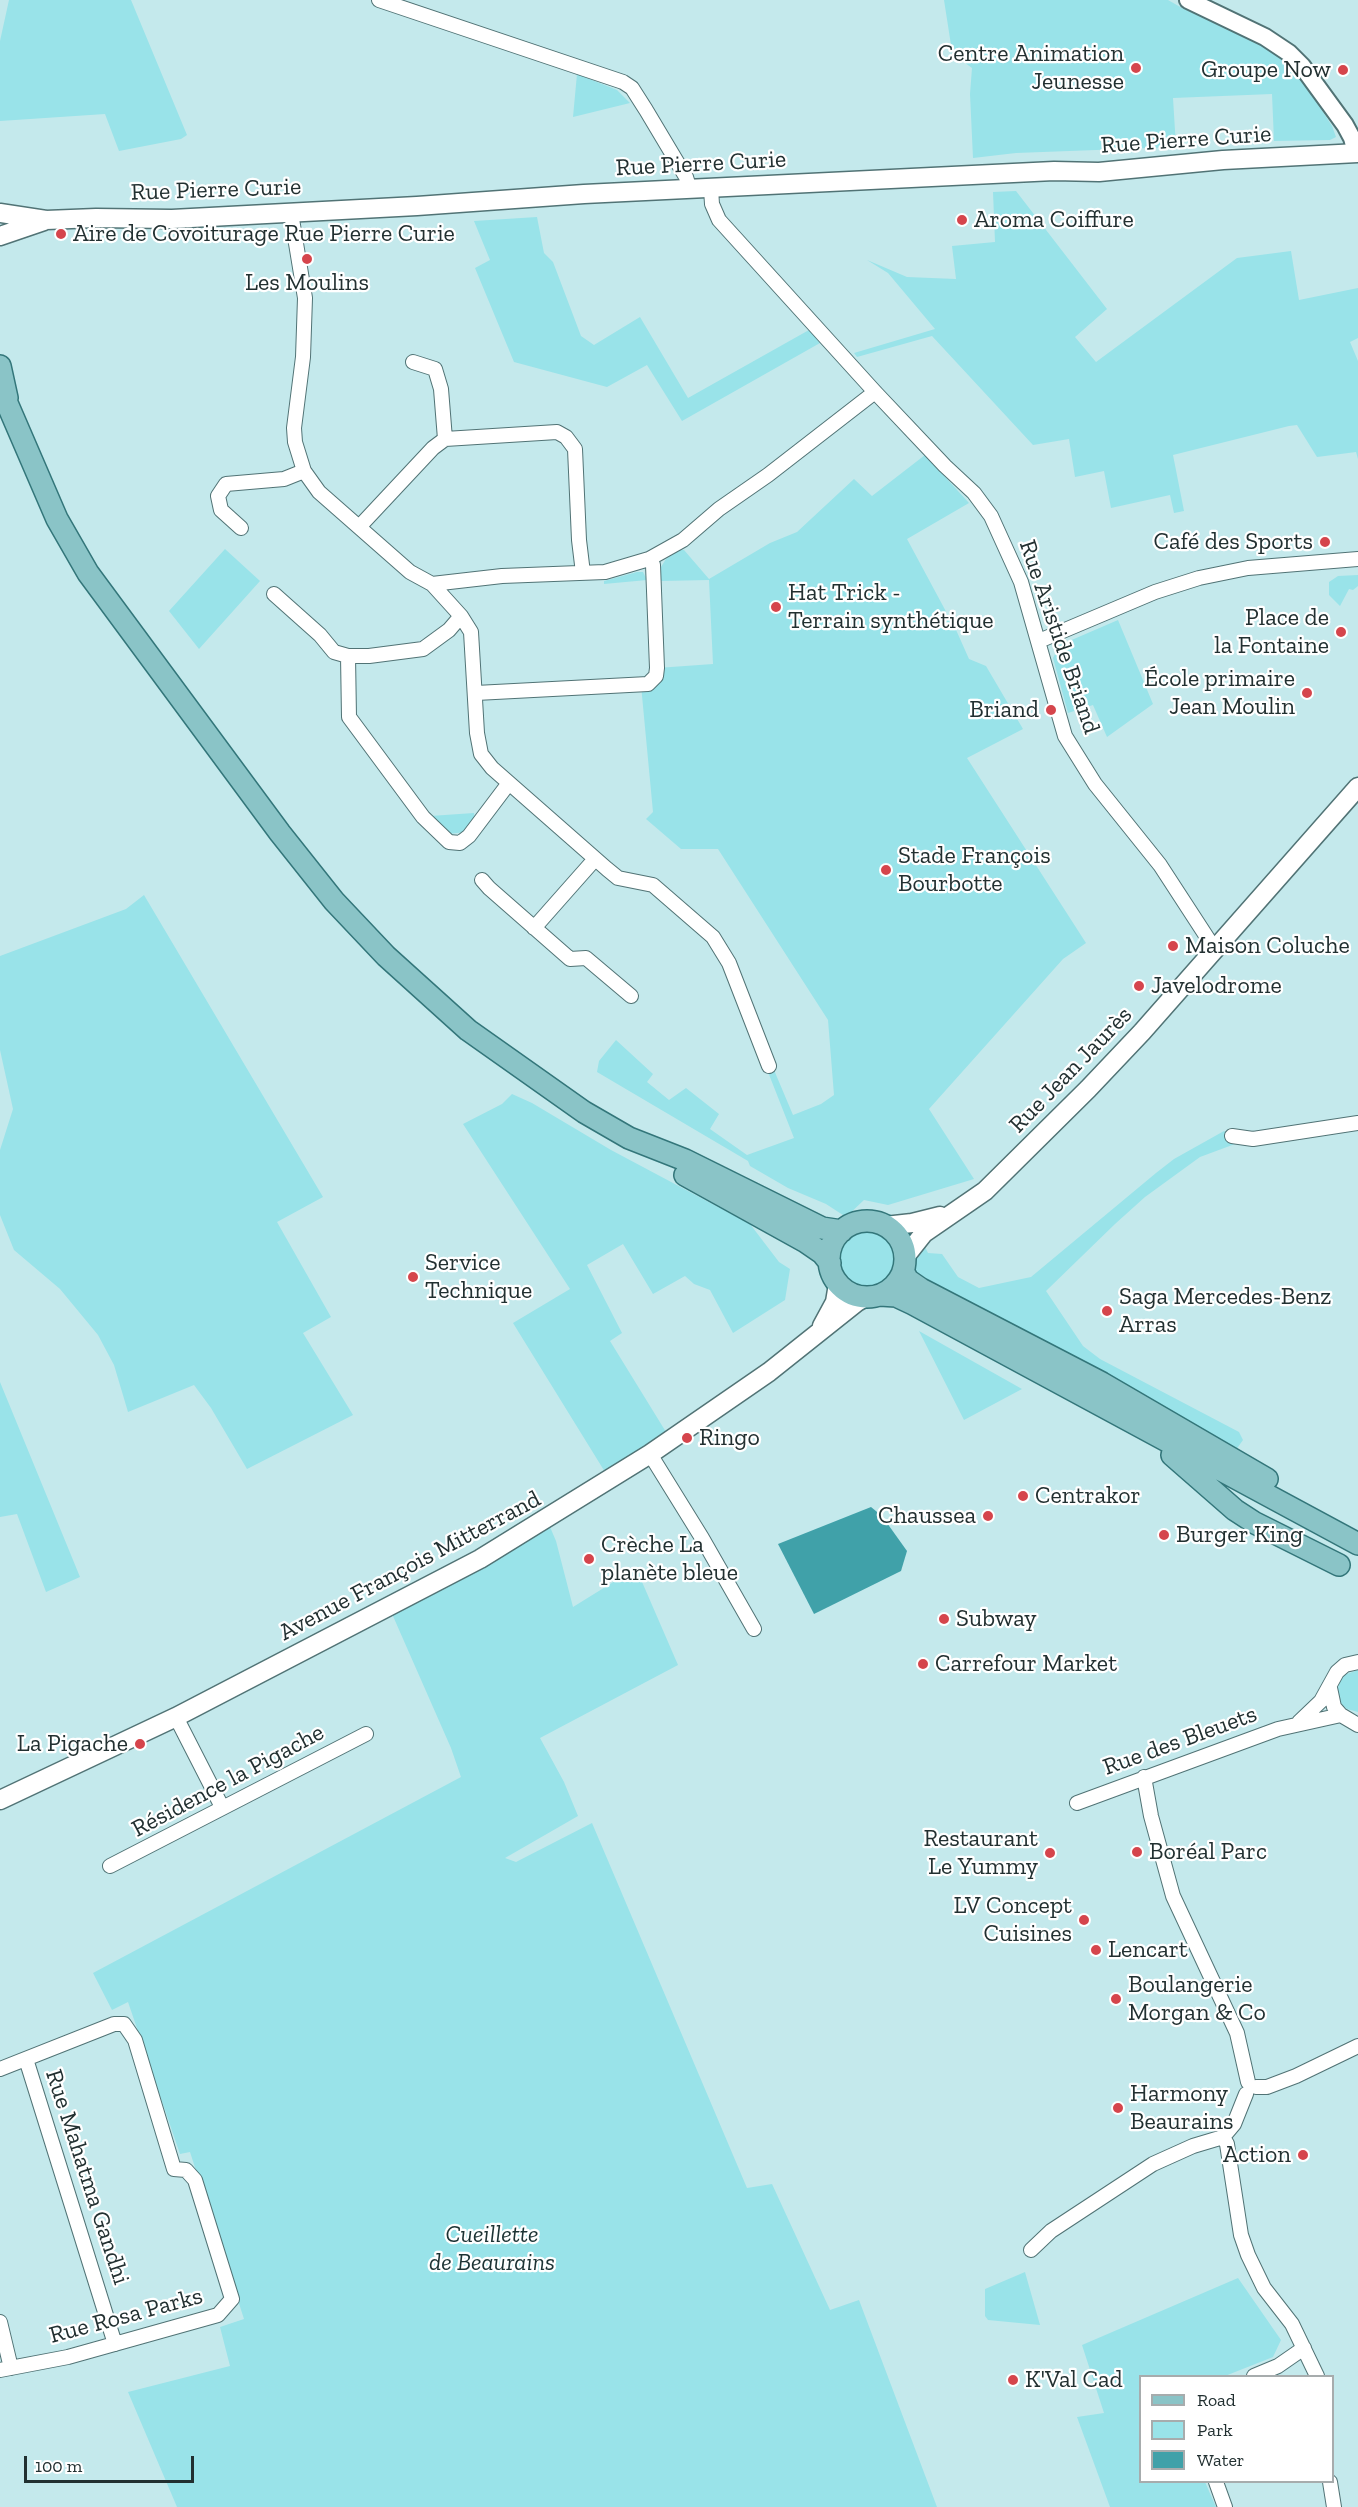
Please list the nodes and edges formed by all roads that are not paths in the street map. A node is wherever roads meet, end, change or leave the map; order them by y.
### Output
1 (380, 0) edge
2 (1188, 0) edge
3 (1357, 153) edge
4 (711, 189) junction
5 (690, 190) junction
6 (0, 213) edge
7 (291, 213) junction
8 (46, 220) junction
9 (0, 236) edge
10 (413, 362) dead end
11 (0, 366) edge
12 (875, 392) junction
13 (3, 393) edge
14 (445, 439) junction
15 (304, 471) junction
16 (360, 526) junction
17 (241, 528) dead end
18 (649, 559) junction
19 (1358, 559) edge
20 (583, 573) junction
21 (432, 584) junction
22 (274, 594) dead end
23 (461, 616) junction
24 (1039, 641) junction
25 (348, 656) junction
26 (476, 693) junction
27 (509, 783) junction
28 (1358, 787) edge
29 (595, 859) junction
30 (482, 880) dead end
31 (534, 928) junction
32 (1214, 948) junction
33 (631, 996) dead end
34 (769, 1066) dead end
35 (1358, 1123) edge
36 (1232, 1136) dead end
37 (630, 1138) junction
38 (951, 1213) junction
39 (885, 1226) junction
40 (842, 1231) junction
41 (830, 1263) junction
42 (904, 1264) junction
43 (838, 1284) junction
44 (873, 1296) junction
45 (819, 1332) junction
46 (1097, 1405) junction
47 (650, 1454) junction
48 (1358, 1532) edge
49 (1358, 1544) edge
50 (1339, 1565) dead end
51 (753, 1629) dead end
52 (1358, 1662) edge
53 (1329, 1688) junction
54 (176, 1718) junction
55 (1352, 1720) edge
56 (1299, 1723) junction
57 (366, 1734) dead end
58 (1144, 1777) junction
59 (0, 1800) edge
60 (1077, 1803) dead end
61 (222, 1807) junction
62 (110, 1866) dead end
63 (1358, 2046) edge
64 (26, 2060) junction
65 (0, 2070) edge
66 (1250, 2088) junction
67 (1223, 2137) junction
68 (1031, 2250) dead end
69 (0, 2322) edge
70 (115, 2344) junction
71 (1304, 2348) junction
72 (6, 2369) edge
73 (1256, 2375) edge
74 (1317, 2375) edge
75 (1217, 2483) edge
76 (1330, 2483) edge
77 (1225, 2507) edge
78 (1334, 2507) edge

1 - 5 street
2 - 3 street
3 - 4 main road, Rue Pierre Curie
4 - 5 main road, Rue Pierre Curie
4 - 12 street, Rue Aristide Briand
5 - 7 main road, Rue Pierre Curie
6 - 8 main road, Rue Pierre Curie
7 - 8 main road, Rue Pierre Curie
7 - 15 street
8 - 9 main road, Rue Pierre Curie
10 - 14 street
11 - 13 main road
12 - 18 street
12 - 24 street, Rue Aristide Briand
13 - 37 main road
14 - 16 street
14 - 20 street
15 - 16 street
15 - 17 street
16 - 21 street
18 - 20 street
18 - 26 street
19 - 24 street
20 - 21 street
21 - 23 street
22 - 25 street
23 - 25 street
23 - 26 street
24 - 32 street, Rue Aristide Briand
25 - 27 street
26 - 27 street
27 - 29 street
28 - 32 main road, Rue Jean Jaurès
29 - 31 street
29 - 34 street
30 - 31 street
31 - 33 street
32 - 38 main road, Rue Jean Jaurès
35 - 36 street
37 - 40 main road
37 - 41 main road
38 - 39 main road
38 - 42 main road
39 - 40 main road
39 - 42 main road
40 - 41 main road
41 - 43 main road
42 - 44 main road
42 - 48 main road
43 - 44 main road
43 - 45 main road
44 - 45 main road, Avenue François Mitterrand
44 - 46 main road
45 - 47 main road, Avenue François Mitterrand
46 - 49 main road
46 - 50 main road
47 - 51 street
47 - 54 main road, Avenue François Mitterrand
52 - 53 street
53 - 55 street
53 - 56 street
54 - 59 main road, Avenue François Mitterrand
54 - 61 street
55 - 56 street, Rue des Bleuets
56 - 58 street, Rue des Bleuets
57 - 61 street, Résidence la Pigache
58 - 60 street, Rue des Bleuets
58 - 66 street
61 - 62 street, Résidence la Pigache
63 - 66 street
64 - 65 street
64 - 70 street, Rue Mahatma Gandhi
64 - 70 street, Rue Rosa Parks
66 - 67 street
67 - 68 street
67 - 71 street
69 - 72 street
70 - 72 street, Rue Rosa Parks
71 - 73 street
71 - 74 street
75 - 77 street
76 - 78 street

